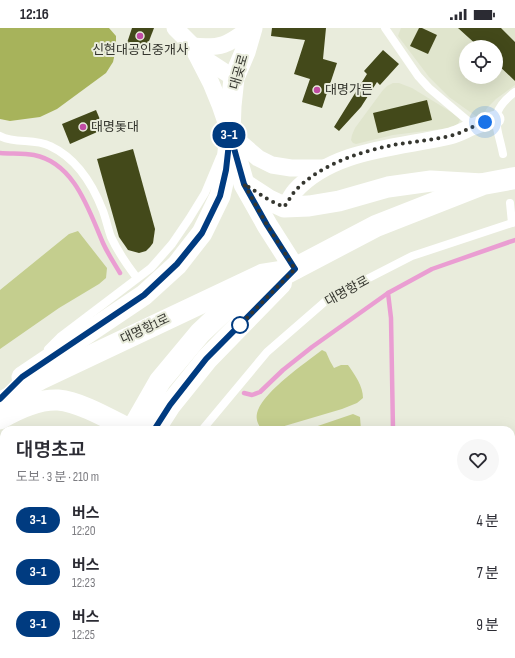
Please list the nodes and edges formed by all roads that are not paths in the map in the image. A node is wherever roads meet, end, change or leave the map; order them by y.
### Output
1 (175, 28) edge
2 (251, 28) edge
3 (385, 28) edge
4 (192, 46) junction
5 (234, 78) junction
6 (515, 92) edge
7 (496, 119) junction
8 (474, 126) junction
9 (230, 134) junction
10 (0, 136) edge
11 (503, 154) dead end
12 (324, 168) junction
13 (515, 178) edge
14 (244, 184) junction
15 (483, 184) junction
16 (510, 203) dead end
17 (284, 207) junction
18 (514, 223) edge
19 (295, 269) junction
20 (137, 278) junction
21 (22, 377) junction
22 (0, 399) edge
23 (0, 403) edge
24 (0, 419) edge
25 (124, 426) edge
26 (134, 426) edge
27 (157, 426) edge
28 (205, 426) edge

1 - 4 street
2 - 4 street
2 - 5 street, 대곶로
3 - 8 lane
4 - 5 street
4 - 9 street
5 - 9 street, 대곶로
6 - 7 lane
7 - 8 street
7 - 11 lane
8 - 12 street
9 - 12 street
9 - 14 street, 대곶로
9 - 20 lane
9 - 21 street
10 - 20 lane
12 - 17 street
13 - 15 main road
14 - 17 street
14 - 19 street, 대곶로
15 - 17 street
15 - 19 main road
16 - 18 lane
18 - 28 lane, 대명항로
19 - 23 street, 대명항1로
19 - 26 main road
19 - 27 main road
20 - 21 lane
21 - 22 street
24 - 25 street

